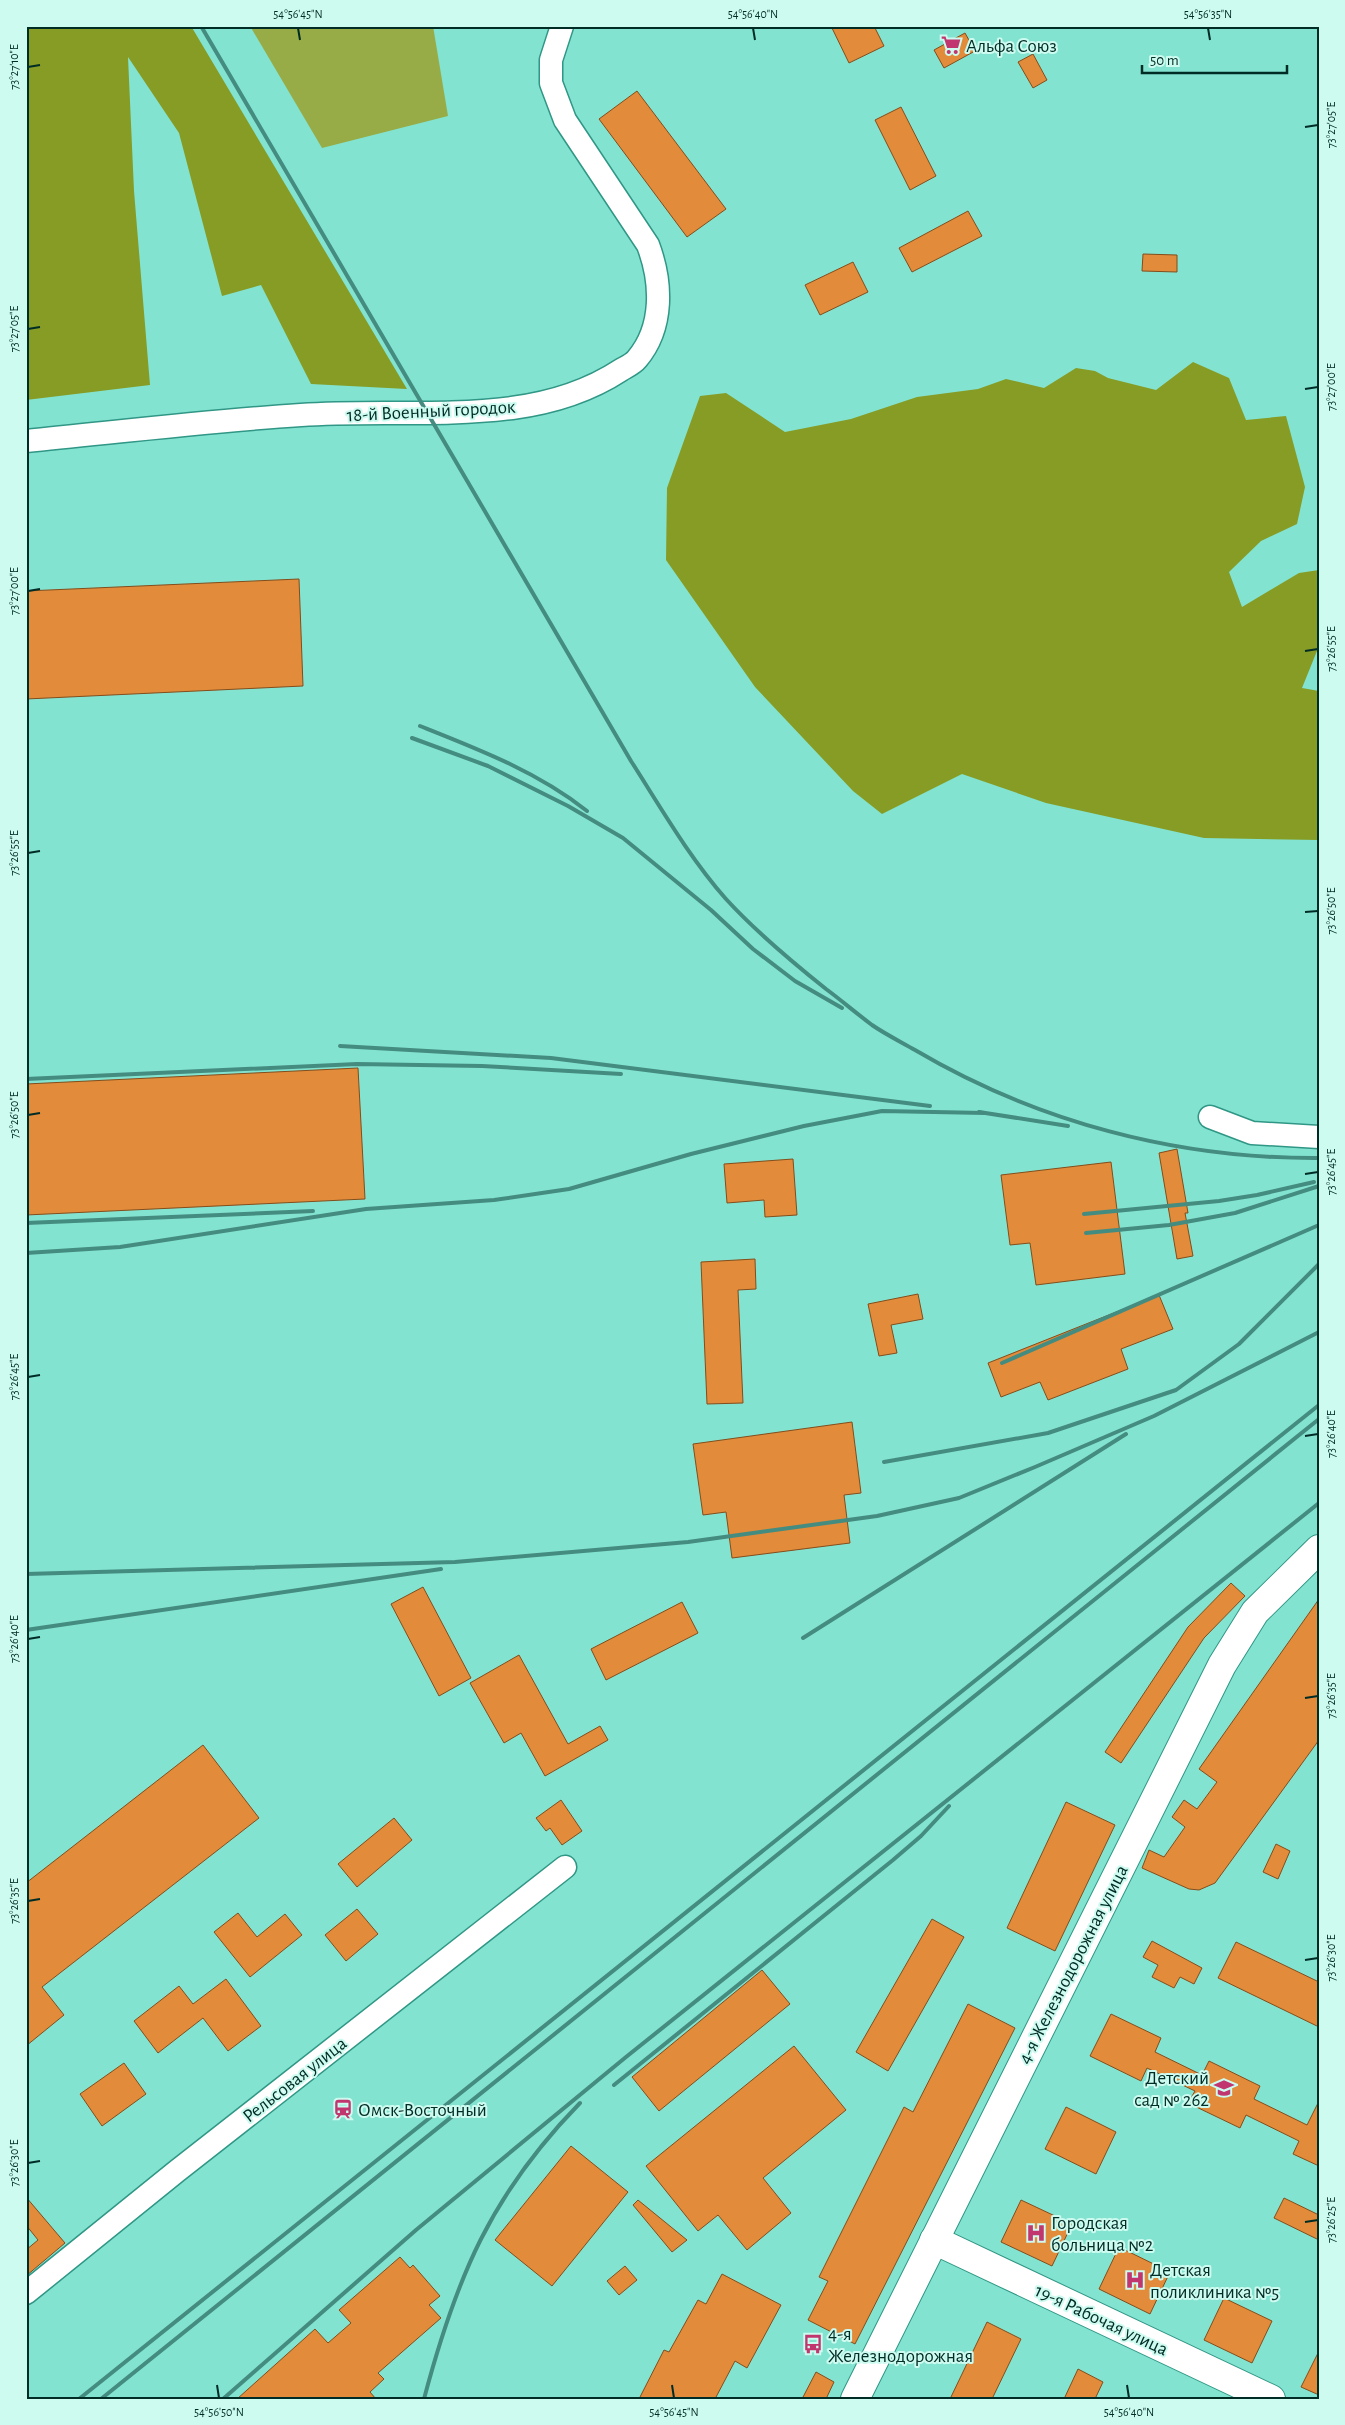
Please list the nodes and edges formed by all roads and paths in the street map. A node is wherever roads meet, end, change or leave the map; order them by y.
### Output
1 (562, 26) edge
2 (26, 441) edge
3 (1210, 1117) dead end
4 (1319, 1137) edge
5 (1319, 1549) edge
6 (565, 1867) dead end
7 (934, 2240) junction
8 (26, 2293) edge
9 (855, 2399) edge
10 (1272, 2399) edge

1 - 2 street, 18-й Военный городок
3 - 4 street
5 - 7 main road, 4-я Железнодорожная улица
6 - 8 street, Рельсовая улица
7 - 9 main road, 4-я Железнодорожная улица
7 - 10 main road, 19-я Рабочая улица

